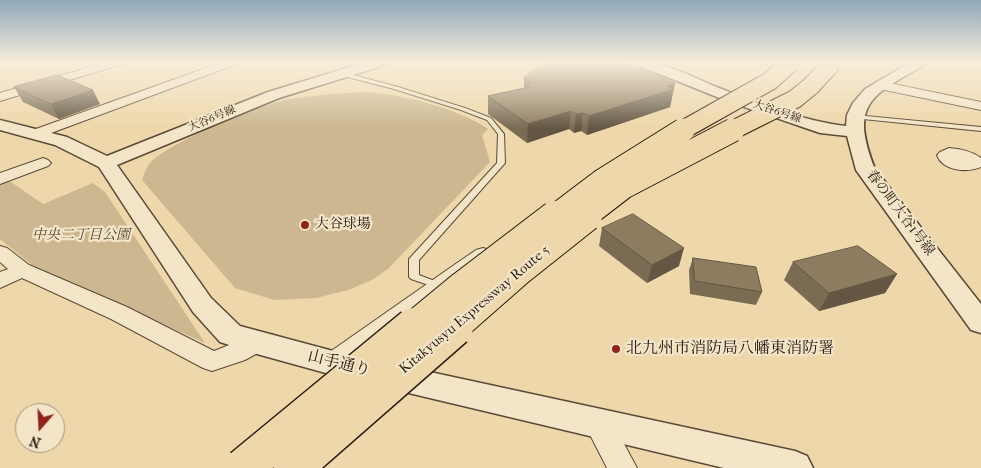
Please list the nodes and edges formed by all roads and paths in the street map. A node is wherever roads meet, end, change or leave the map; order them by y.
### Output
1 (43, 85) edge
2 (171, 85) edge
3 (301, 85) edge
4 (384, 85) edge
5 (699, 85) edge
6 (751, 85) edge
7 (763, 85) edge
8 (789, 85) edge
9 (812, 85) edge
10 (879, 85) joint
11 (0, 98) edge
12 (732, 98) junction
13 (981, 106) edge
14 (855, 124) junction
15 (0, 125) edge
16 (981, 129) edge
17 (38, 134) junction
18 (43, 162) dead end
19 (106, 163) junction
20 (0, 179) edge
21 (603, 180) junction
22 (0, 252) edge
23 (22, 270) junction
24 (0, 281) edge
25 (437, 285) junction
26 (980, 319) edge
27 (258, 343) junction
28 (333, 363) junction
29 (598, 423) junction
30 (243, 468) edge
31 (293, 468) edge
32 (622, 468) edge
33 (795, 468) edge

1 - 11 street
2 - 17 street
3 - 19 street, 大谷6号線
4 - 25 lane
5 - 12 street, 大谷6号線
6 - 12 street
7 - 21 highway, bridge
8 - 21 highway, bridge
9 - 31 highway, Kitakyusyu Expressway Route 5, bridge
10 - 13 street
10 - 14 street
12 - 14 street, 大谷6号線
12 - 25 street
14 - 16 lane
14 - 26 street, 春の町大谷1号線
15 - 17 street, 山手通り
17 - 19 street, 山手通り
18 - 20 street
19 - 27 street, 山手通り
21 - 30 highway, Kitakyusyu Expressway Route 5, bridge
22 - 23 street
23 - 24 street
23 - 27 street
25 - 28 street
27 - 28 street, 山手通り
28 - 29 street, 山手通り
29 - 32 street
29 - 33 street, 山手通り

